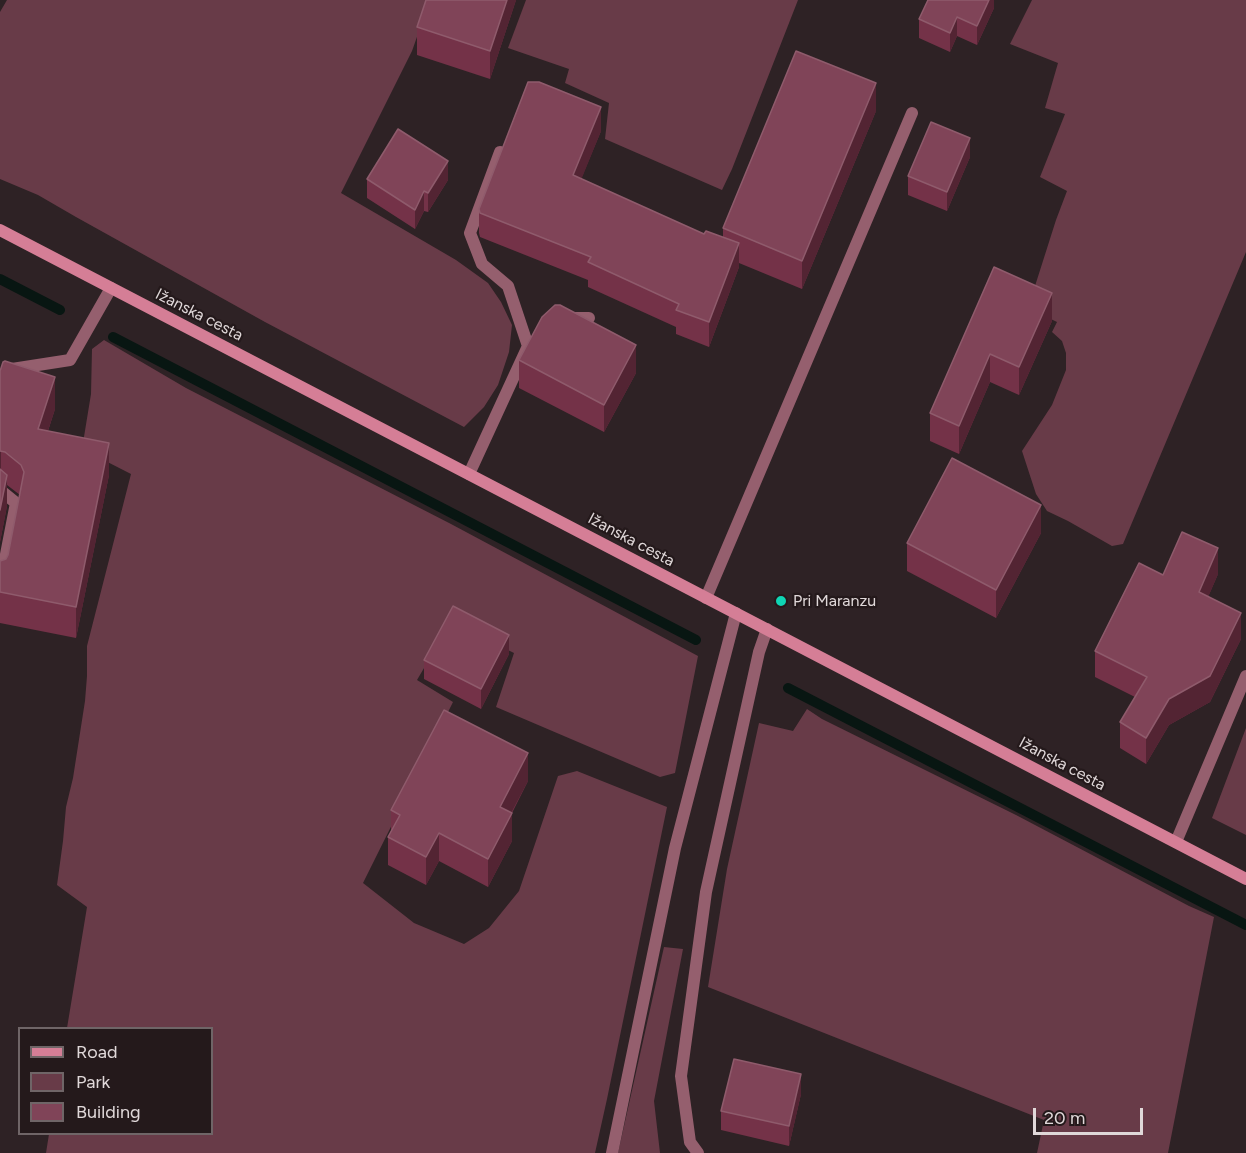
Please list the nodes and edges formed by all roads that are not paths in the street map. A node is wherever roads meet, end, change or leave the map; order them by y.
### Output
1 (912, 113) dead end
2 (500, 152) edge
3 (0, 230) edge
4 (111, 288) junction
5 (559, 318) edge
6 (590, 318) edge
7 (0, 386) edge
8 (469, 474) junction
9 (0, 490) edge
10 (0, 585) edge
11 (706, 598) junction
12 (736, 613) junction
13 (766, 629) junction
14 (1246, 676) edge
15 (1176, 842) junction
16 (1246, 879) edge
17 (612, 1153) edge
18 (698, 1153) edge

1 - 11 street
2 - 8 street
3 - 4 street, Ižanska cesta
4 - 7 street
4 - 8 street, Ižanska cesta
5 - 6 street
8 - 11 street, Ižanska cesta
9 - 10 street
11 - 12 street, Ižanska cesta
12 - 13 street, Ižanska cesta
12 - 17 street
13 - 15 street, Ižanska cesta
13 - 18 street
14 - 15 street
15 - 16 street, Ižanska cesta

